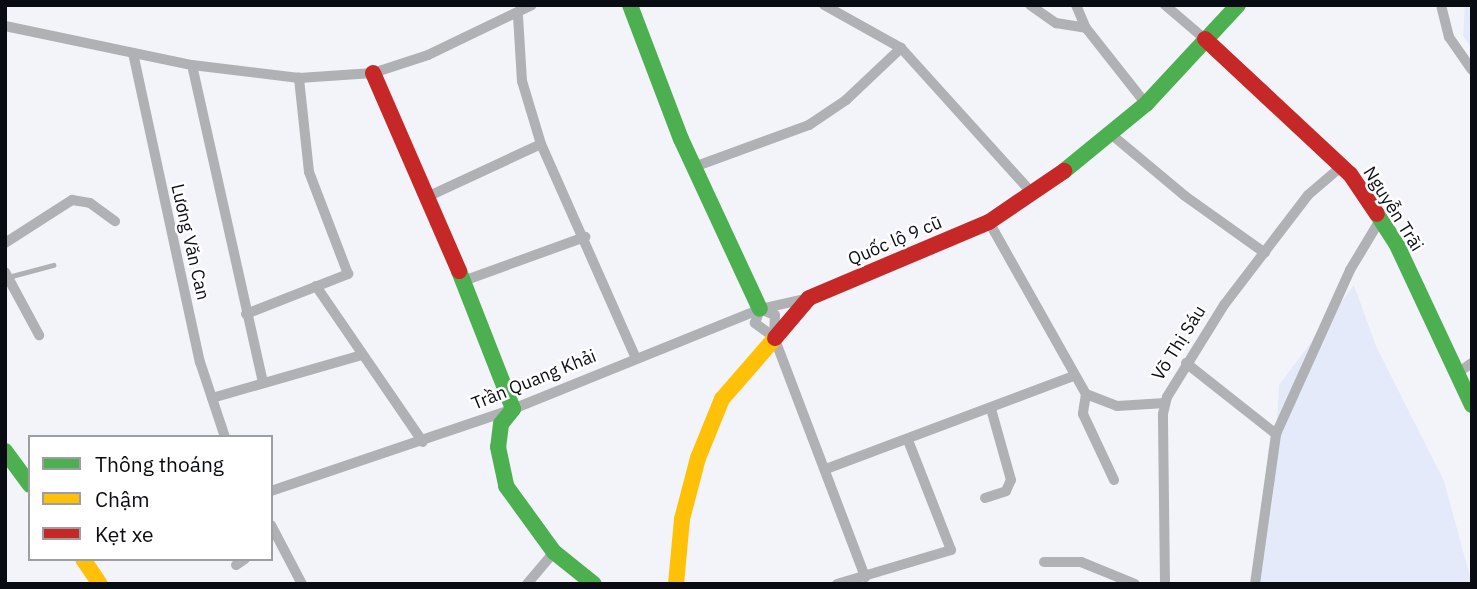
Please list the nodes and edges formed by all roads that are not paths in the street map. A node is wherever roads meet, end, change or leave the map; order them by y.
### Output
1 (532, 5) edge
2 (629, 5) edge
3 (824, 5) edge
4 (1030, 5) edge
5 (1076, 5) edge
6 (1165, 5) edge
7 (1441, 5) edge
8 (1227, 9) edge
9 (518, 16) junction
10 (5, 26) edge
11 (1086, 28) junction
12 (1205, 38) junction
13 (901, 48) junction
14 (133, 53) junction
15 (192, 65) junction
16 (1472, 70) edge
17 (373, 73) junction
18 (299, 78) junction
19 (1146, 104) junction
20 (1112, 135) junction
21 (541, 144) junction
22 (1342, 166) junction
23 (694, 167) junction
24 (1033, 194) junction
25 (429, 196) junction
26 (1380, 220) junction
27 (115, 221) dead end
28 (989, 222) junction
29 (585, 237) junction
30 (5, 243) edge
31 (1265, 253) junction
32 (53, 265) dead end
33 (7, 274) edge
34 (466, 281) junction
35 (316, 286) junction
36 (809, 298) junction
37 (760, 309) junction
38 (246, 314) junction
39 (39, 335) dead end
40 (774, 337) junction
41 (362, 355) junction
42 (636, 358) junction
43 (1186, 363) junction
44 (1472, 363) edge
45 (1456, 374) junction
46 (1073, 376) junction
47 (263, 382) junction
48 (1086, 394) junction
49 (1470, 397) edge
50 (212, 398) junction
51 (1165, 403) junction
52 (991, 409) junction
53 (513, 410) junction
54 (1276, 434) junction
55 (224, 435) edge
56 (908, 440) junction
57 (423, 442) junction
58 (5, 451) edge
59 (826, 469) junction
60 (1114, 480) dead end
61 (28, 482) edge
62 (273, 490) edge
63 (985, 498) dead end
64 (274, 539) edge
65 (554, 552) junction
66 (84, 561) edge
67 (1044, 562) dead end
68 (864, 577) junction
69 (100, 584) edge
70 (302, 584) edge
71 (527, 584) edge
72 (594, 584) edge
73 (676, 584) edge
74 (836, 584) edge
75 (1135, 584) edge
76 (1165, 584) edge
77 (1255, 584) edge

1 - 9 street
2 - 23 street
3 - 13 street
4 - 11 street
5 - 11 street
6 - 12 street
7 - 16 street
8 - 12 street, Quốc lộ 9 cũ
9 - 17 street
9 - 21 street
10 - 14 street
11 - 19 street
12 - 19 street, Quốc lộ 9 cũ
12 - 22 street, Nguyễn Trãi
13 - 23 street
13 - 24 street
14 - 15 street
14 - 50 street, Lương Văn Can
15 - 18 street
15 - 38 street
17 - 18 street
17 - 25 street
18 - 35 street
19 - 20 street, Quốc lộ 9 cũ
20 - 24 street, Quốc lộ 9 cũ
20 - 31 street
21 - 25 street
21 - 29 street
22 - 26 street, Nguyễn Trãi
22 - 31 street, Võ Thị Sáu
23 - 37 street
24 - 28 street, Quốc lộ 9 cũ
25 - 34 street
26 - 45 street, Nguyễn Trãi
26 - 54 street
27 - 30 street
28 - 36 street, Quốc lộ 9 cũ
28 - 46 street
29 - 34 street
29 - 42 street
31 - 43 street, Võ Thị Sáu
32 - 33 lane
33 - 39 street
34 - 53 street
35 - 38 street
35 - 41 street
36 - 37 street, Trần Quang Khải
36 - 40 street, Quốc lộ 9 cũ
37 - 40 street
37 - 42 street, Trần Quang Khải
38 - 47 street
40 - 59 street
40 - 73 street, Quốc lộ 9 cũ
41 - 47 street
41 - 57 street
42 - 53 street, Trần Quang Khải
43 - 51 street, Võ Thị Sáu
43 - 54 street
44 - 45 street
45 - 49 street, Nguyễn Trãi
46 - 48 street
46 - 52 street
47 - 50 street
48 - 51 street
48 - 60 street
50 - 55 street, Lương Văn Can
51 - 76 street, Võ Thị Sáu
52 - 56 street
52 - 63 street
53 - 57 street, Trần Quang Khải
53 - 65 street
54 - 77 street
56 - 59 street
56 - 68 street
57 - 62 street, Trần Quang Khải
58 - 61 street
59 - 68 street
64 - 70 street
65 - 71 street
65 - 72 street
66 - 69 street
67 - 75 street
68 - 74 street

